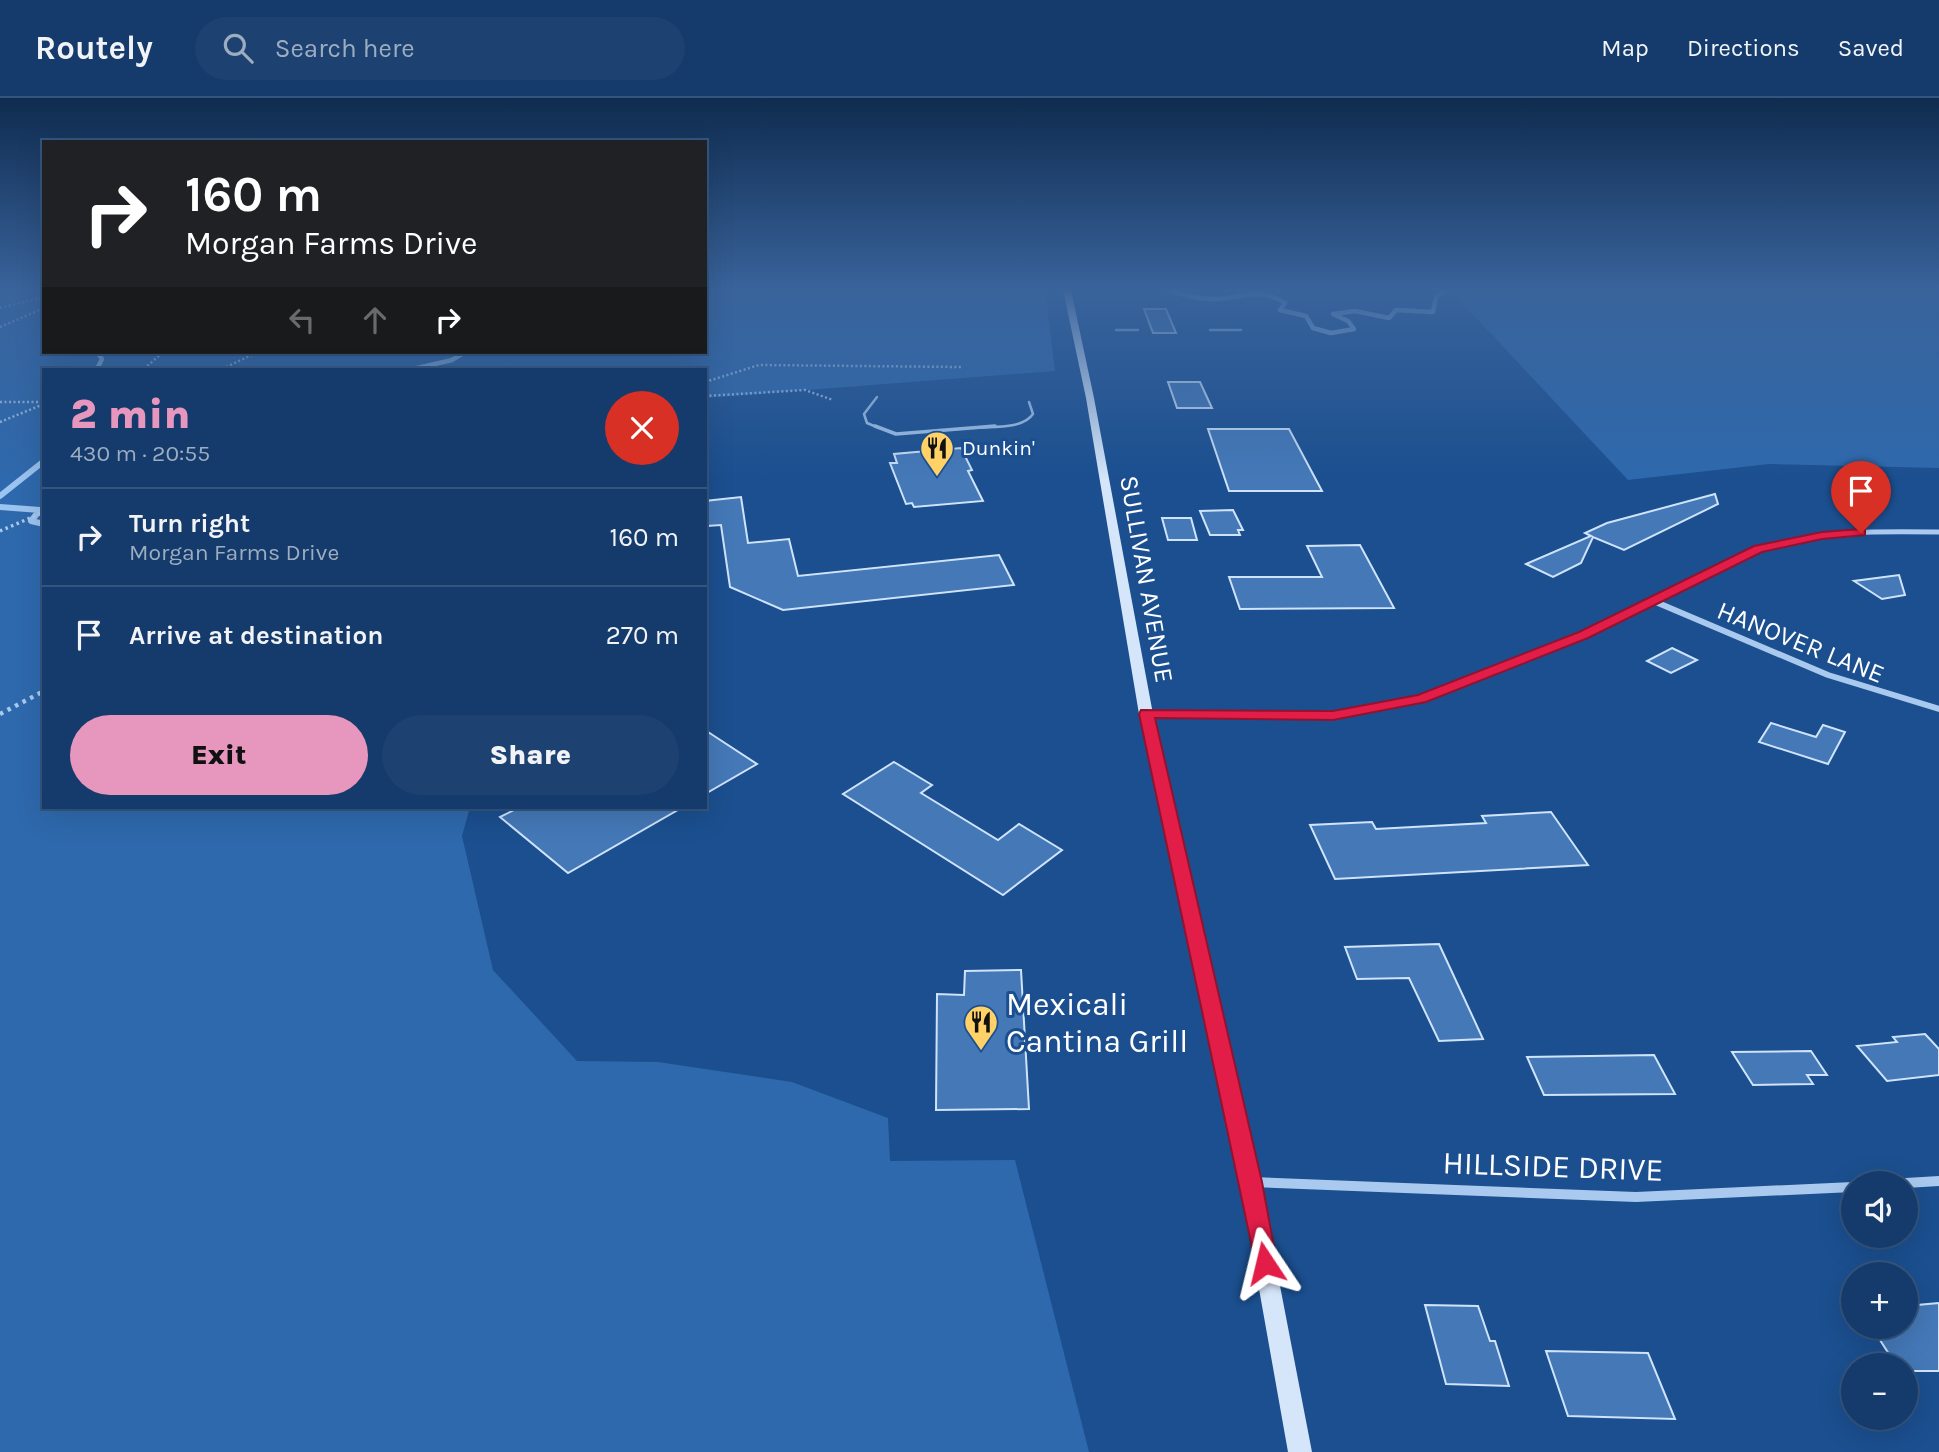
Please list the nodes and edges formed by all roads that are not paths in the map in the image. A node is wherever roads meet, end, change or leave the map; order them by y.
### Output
1 (1080, 353) edge
2 (877, 397) dead end
3 (1030, 402) dead end
4 (1939, 532) edge
5 (1651, 600) junction
6 (1939, 709) edge
7 (1146, 714) junction
8 (1939, 1181) edge
9 (1250, 1182) junction
10 (1918, 1182) edge
11 (1841, 1188) edge
12 (1300, 1452) edge

1 - 7 main road, SULLIVAN AVENUE
2 - 3 lane
4 - 5 street
5 - 6 street, HANOVER LANE
5 - 7 street
7 - 9 main road, SULLIVAN AVENUE
8 - 10 street
9 - 11 street, HILLSIDE DRIVE
9 - 12 main road, SULLIVAN AVENUE

